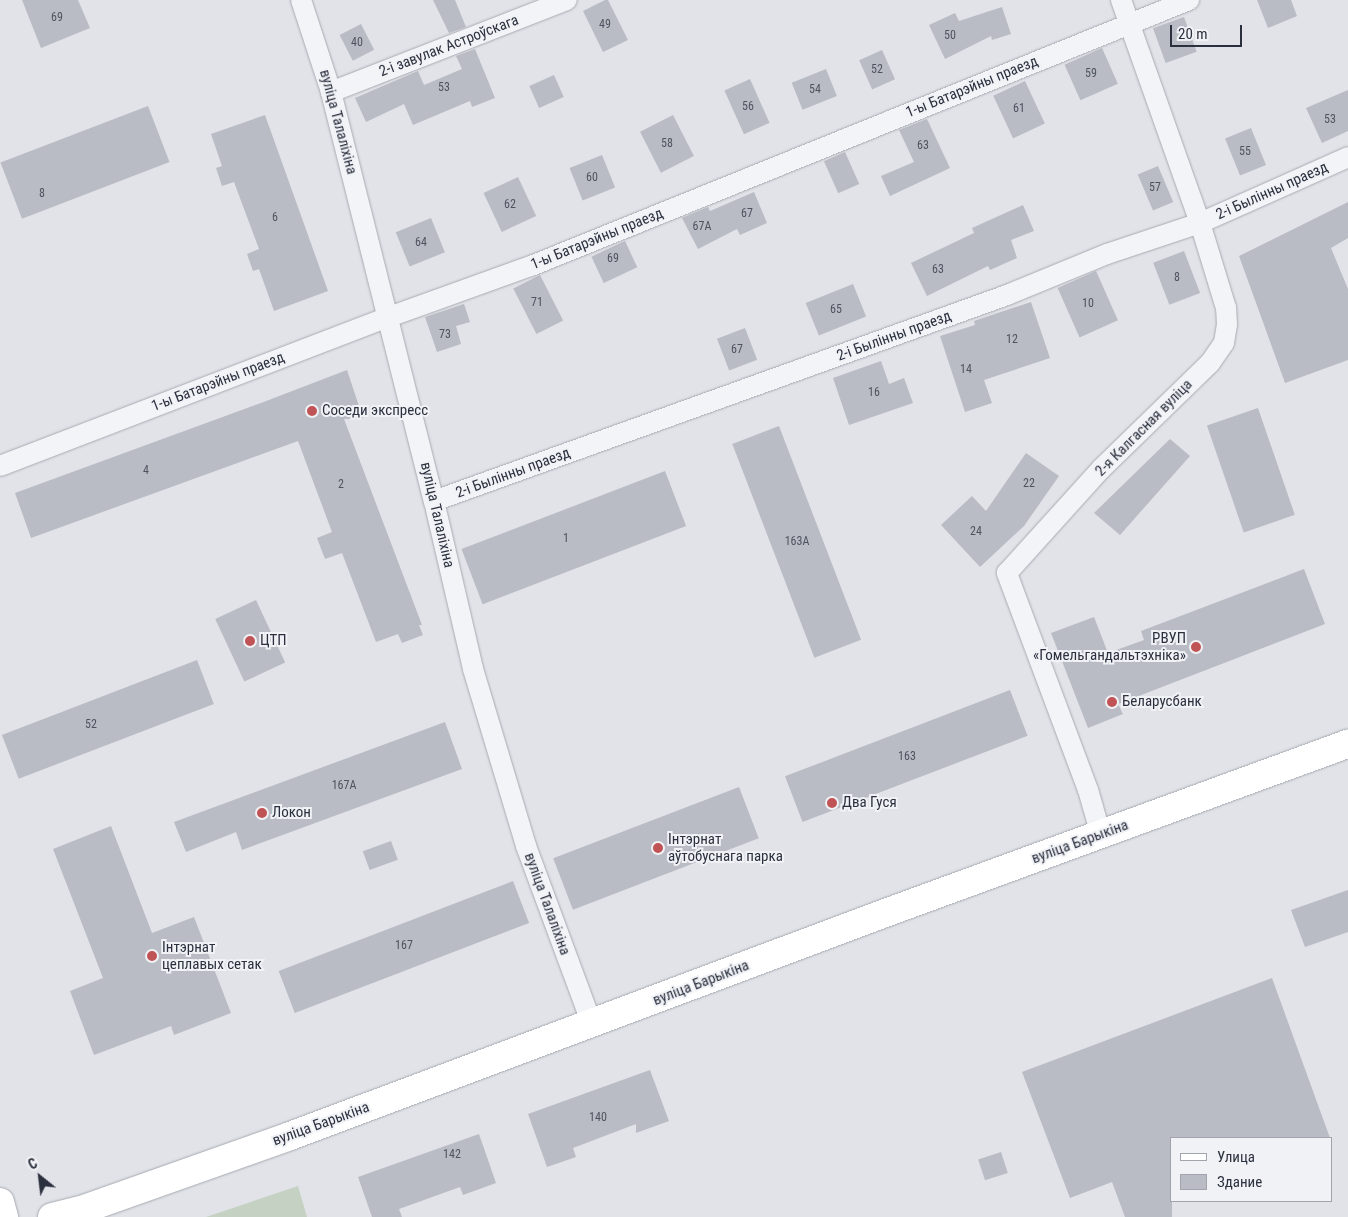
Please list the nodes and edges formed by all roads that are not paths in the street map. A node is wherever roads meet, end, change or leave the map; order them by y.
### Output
1 (301, 0) edge
2 (567, 0) edge
3 (1121, 0) edge
4 (1189, 0) edge
5 (1131, 24) junction
6 (331, 92) junction
7 (1348, 157) edge
8 (1200, 223) junction
9 (389, 317) junction
10 (0, 466) edge
11 (434, 501) junction
12 (1348, 744) edge
13 (1101, 834) junction
14 (592, 1024) junction
15 (0, 1202) edge
16 (4, 1217) edge
17 (52, 1217) edge

1 - 6 street, вуліца Талаліхіна
2 - 6 street, 2-і завулак Астроўскага
3 - 5 street, 2-я Калгасная вуліца
4 - 5 street, 1-ы Батарэйны праезд
5 - 8 street, 2-я Калгасная вуліца
5 - 9 street, 1-ы Батарэйны праезд
6 - 9 street, вуліца Талаліхіна
7 - 8 street, 2-і Былінны праезд
8 - 11 street, 2-і Былінны праезд
8 - 13 street, 2-я Калгасная вуліца
9 - 10 street, 1-ы Батарэйны праезд
9 - 11 street, вуліца Талаліхіна
11 - 14 street, вуліца Талаліхіна
12 - 13 main road, вуліца Барыкіна
13 - 14 main road, вуліца Барыкіна
14 - 17 main road, вуліца Барыкіна
15 - 16 main road

